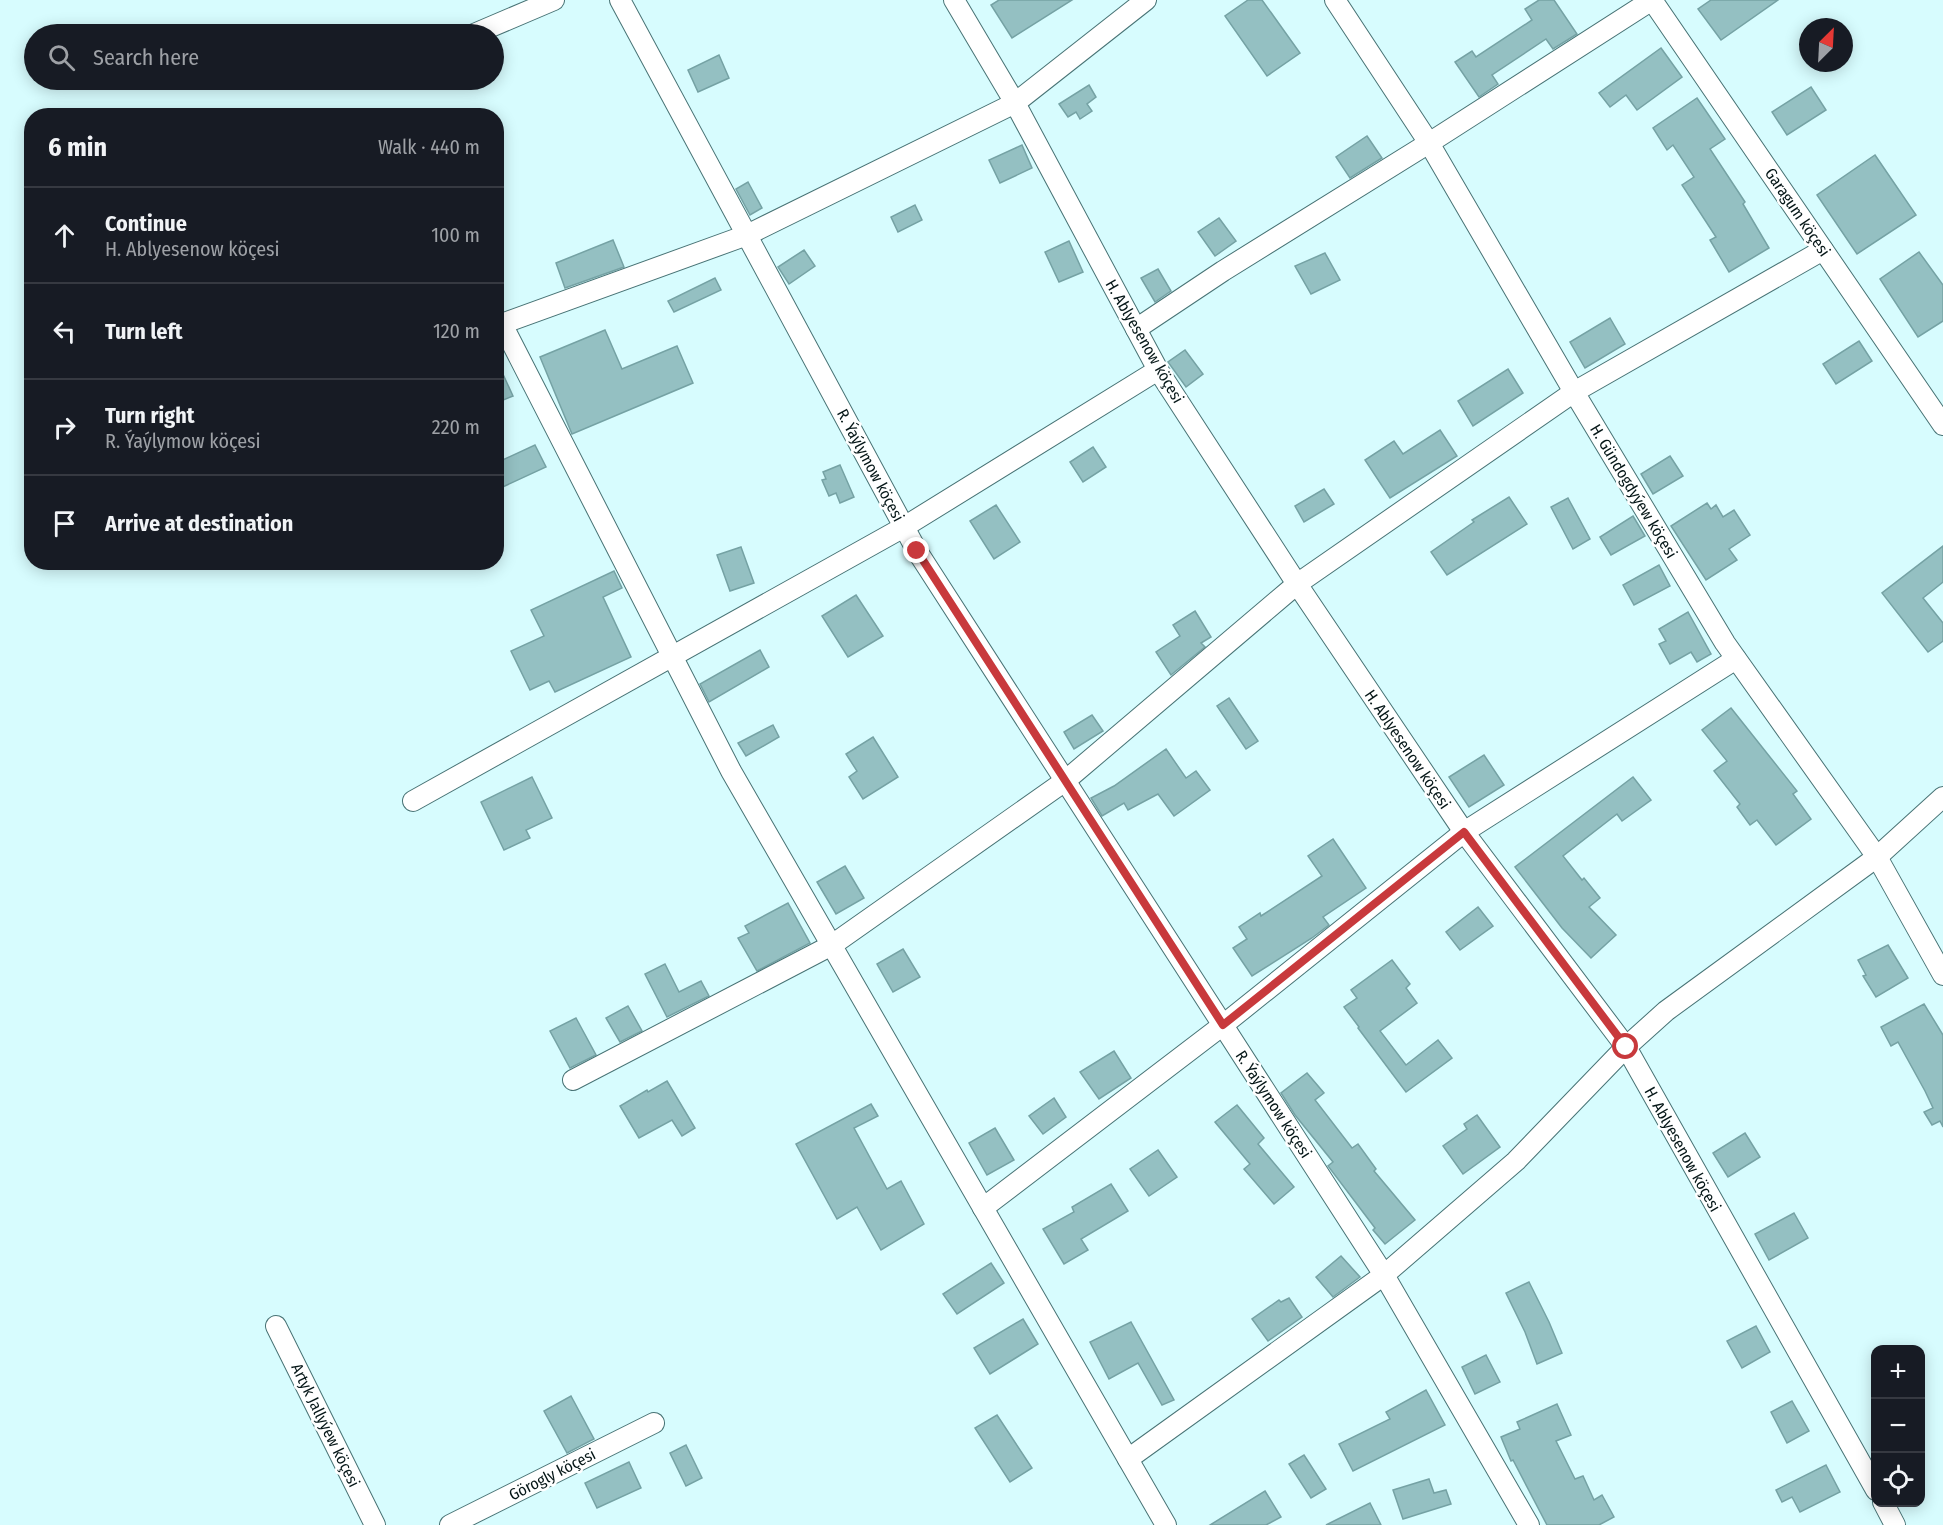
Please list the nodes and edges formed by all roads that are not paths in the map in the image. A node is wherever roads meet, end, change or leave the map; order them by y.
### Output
1 (554, 0) edge
2 (620, 0) edge
3 (954, 0) edge
4 (1146, 0) edge
5 (1335, 0) edge
6 (1652, 0) edge
7 (498, 24) edge
8 (1015, 103) junction
9 (1429, 142) junction
10 (747, 236) junction
11 (1823, 250) junction
12 (504, 323) edge
13 (1136, 329) junction
14 (504, 335) edge
15 (1158, 370) junction
16 (1574, 392) junction
17 (1943, 424) edge
18 (904, 527) junction
19 (1297, 584) junction
20 (672, 656) junction
21 (1736, 659) junction
22 (1065, 781) junction
23 (1943, 797) edge
24 (413, 801) dead end
25 (1464, 832) junction
26 (1877, 857) junction
27 (832, 945) junction
28 (1943, 975) edge
29 (1223, 1025) junction
30 (1626, 1047) junction
31 (573, 1080) dead end
32 (983, 1208) junction
33 (1384, 1275) junction
34 (276, 1326) dead end
35 (654, 1423) dead end
36 (1128, 1459) junction
37 (1871, 1483) edge
38 (1885, 1507) edge
39 (375, 1525) edge
40 (450, 1525) edge
41 (1166, 1525) edge
42 (1529, 1525) edge
43 (1895, 1525) edge

1 - 7 street
2 - 10 street, R. Ýaýlymow köçesi
3 - 8 street, H. Ablyesenow köçesi
4 - 8 street
5 - 9 street, H. Gündogdyýew köçesi
6 - 9 street
6 - 11 street, Garagum köçesi
8 - 10 street
8 - 13 street, H. Ablyesenow köçesi
9 - 13 street
9 - 16 street, H. Gündogdyýew köçesi
10 - 12 street
10 - 18 street, R. Ýaýlymow köçesi
11 - 16 street
11 - 17 street, Garagum köçesi
13 - 15 street, H. Ablyesenow köçesi
14 - 20 street
15 - 18 street
15 - 19 street, H. Ablyesenow köçesi
16 - 19 street
16 - 21 street, H. Gündogdyýew köçesi
18 - 20 street
18 - 22 street, R. Ýaýlymow köçesi
19 - 22 street
19 - 25 street, H. Ablyesenow köçesi
20 - 24 street
20 - 27 street
21 - 25 street
21 - 26 street, H. Gündogdyýew köçesi
22 - 27 street
22 - 29 street, R. Ýaýlymow köçesi
23 - 26 street
25 - 29 street
25 - 30 street, H. Ablyesenow köçesi
26 - 28 street, H. Gündogdyýew köçesi
26 - 30 street
27 - 31 street
27 - 32 street
29 - 32 street
29 - 33 street, R. Ýaýlymow köçesi
30 - 33 street
30 - 37 street, H. Ablyesenow köçesi
32 - 36 street
33 - 36 street
33 - 42 street, R. Ýaýlymow köçesi
34 - 39 street, Artyk Jallyýew köçesi
35 - 40 street, Görogly köçesi
36 - 41 street
38 - 43 street

